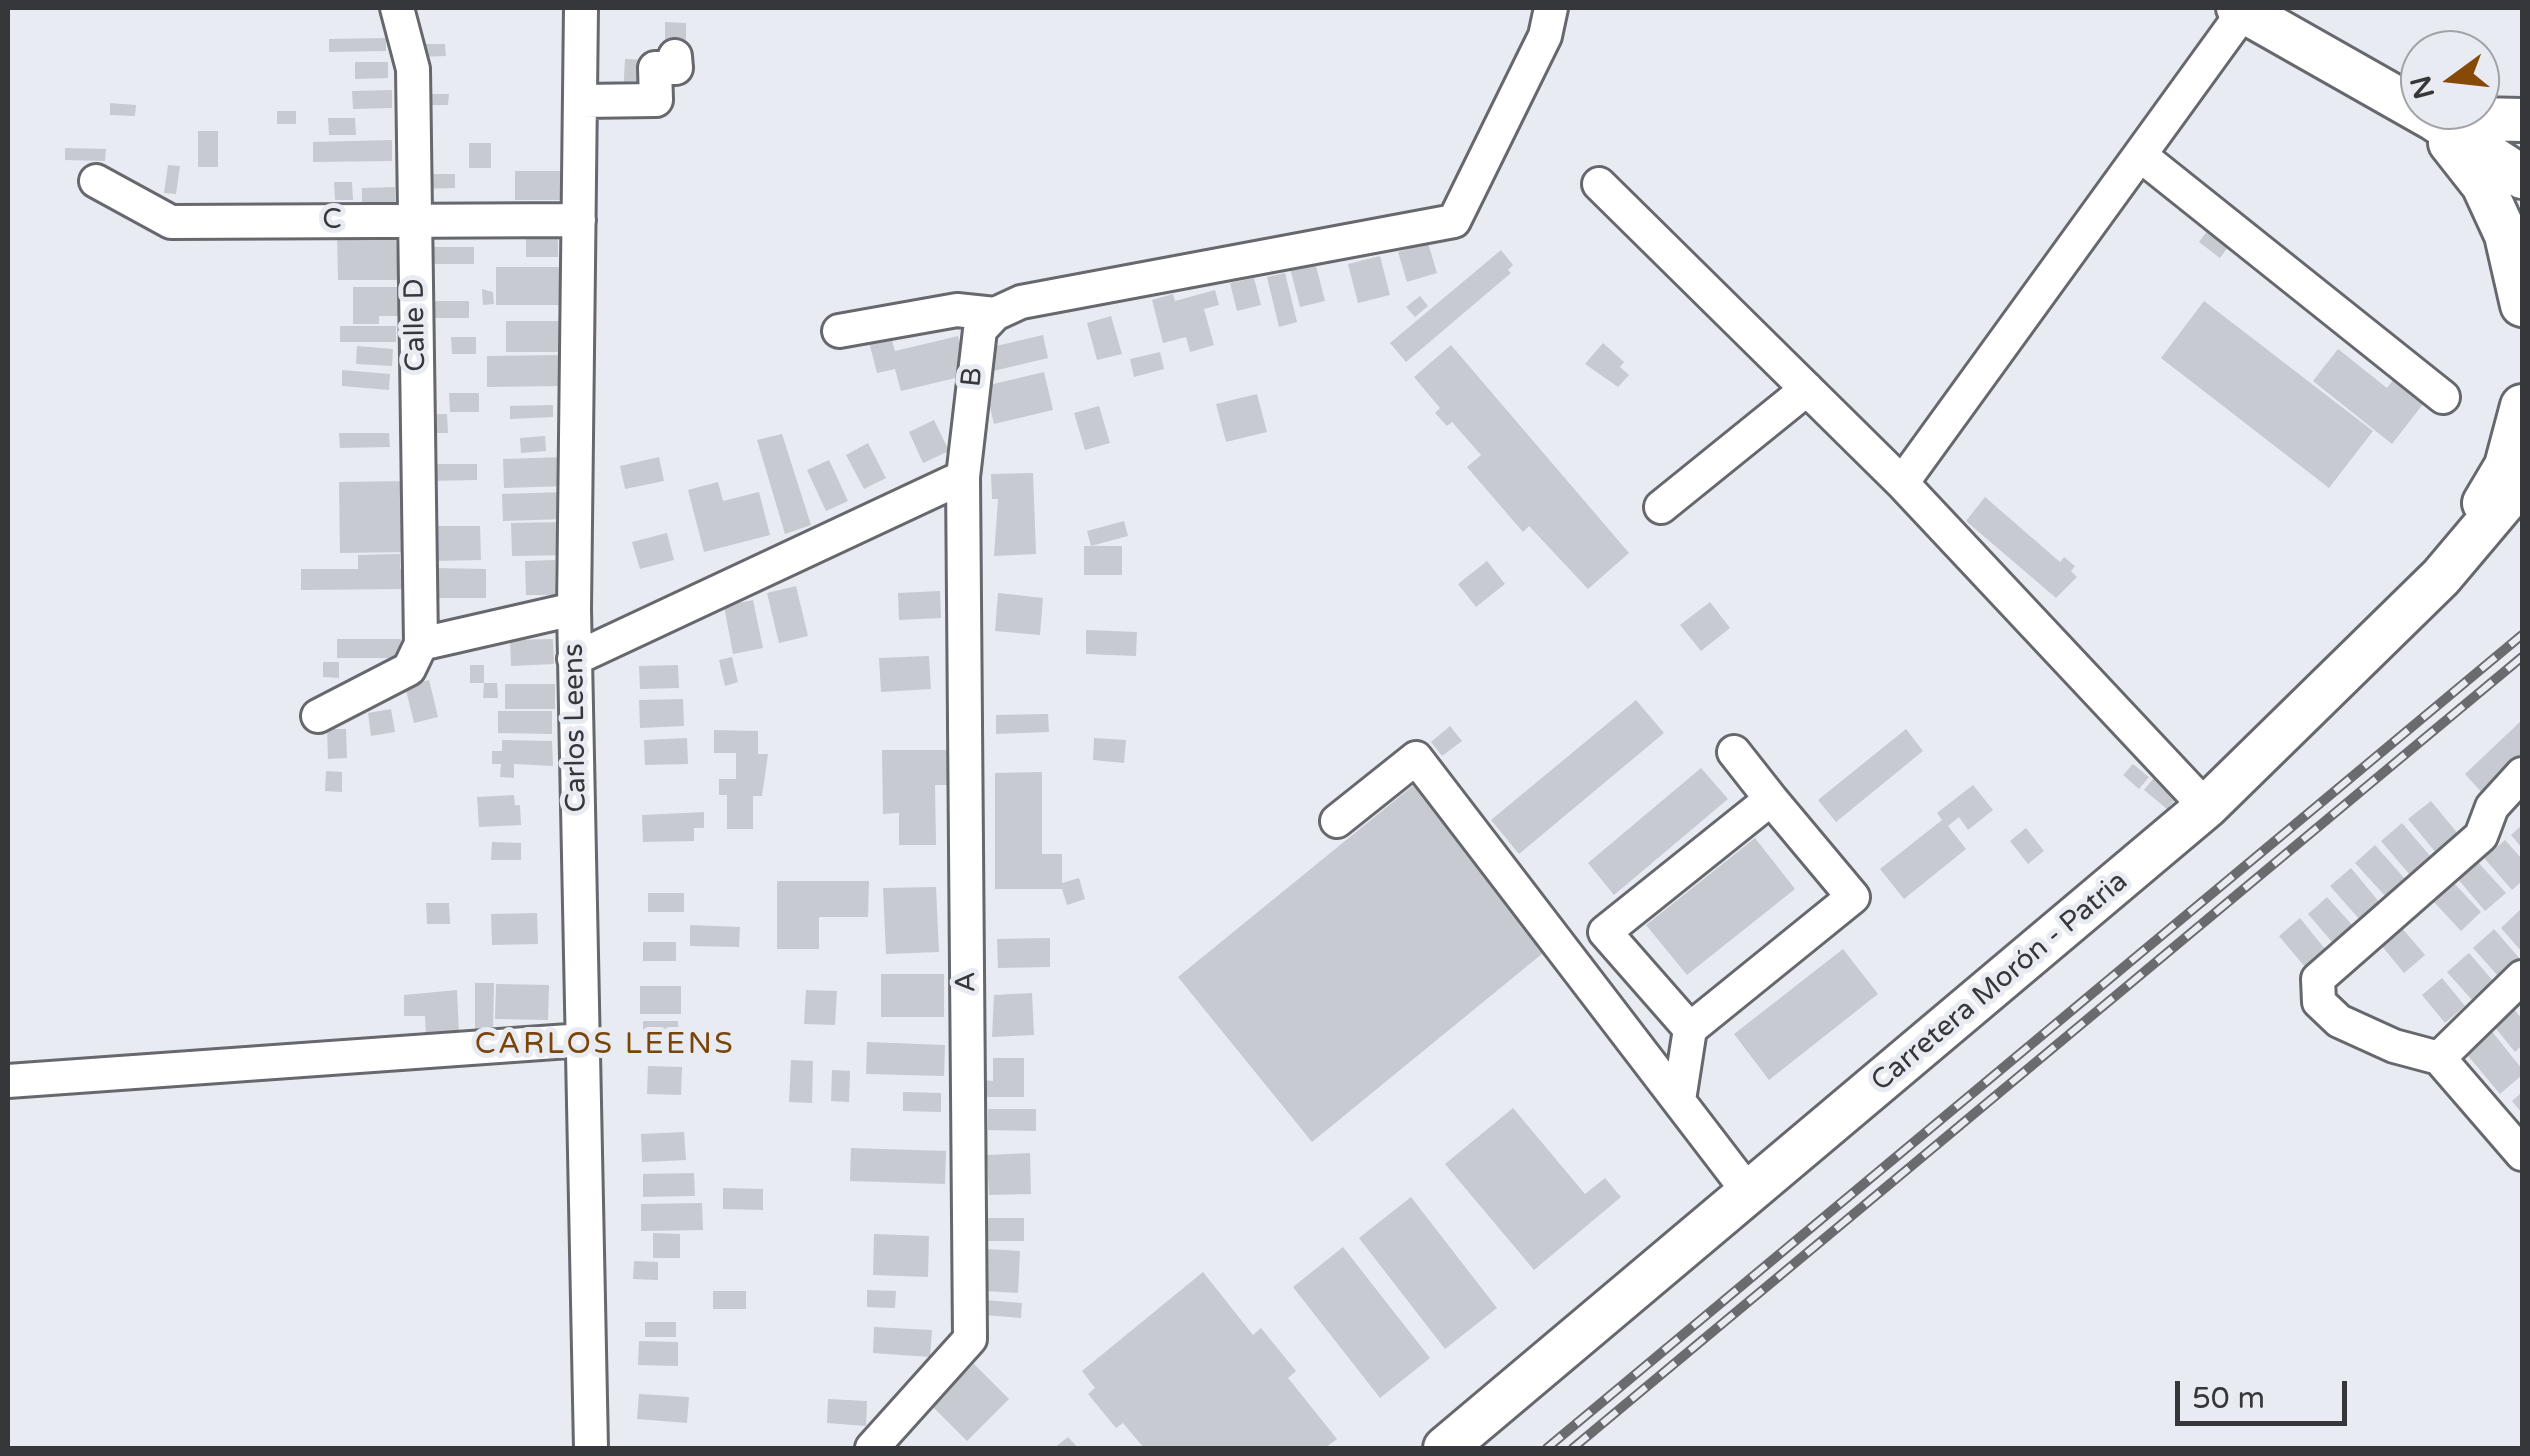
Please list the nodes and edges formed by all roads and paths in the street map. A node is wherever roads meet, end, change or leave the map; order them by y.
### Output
1 (397, 8) edge
2 (581, 8) edge
3 (1551, 8) edge
4 (2241, 9) edge
5 (674, 56) dead end
6 (2400, 100) edge
7 (582, 101) junction
8 (2441, 130) edge
9 (2450, 130) edge
10 (2140, 155) junction
11 (2522, 177) edge
12 (96, 181) dead end
13 (1598, 184) dead end
14 (579, 220) junction
15 (414, 221) junction
16 (2522, 305) edge
17 (995, 314) junction
18 (839, 331) dead end
19 (1807, 389) junction
20 (2443, 397) dead end
21 (2522, 406) edge
22 (962, 477) junction
23 (2522, 481) edge
24 (1902, 483) junction
25 (1661, 507) dead end
26 (2441, 576) junction
27 (574, 609) junction
28 (421, 644) junction
29 (574, 659) junction
30 (318, 716) dead end
31 (1734, 752) dead end
32 (2522, 774) edge
33 (1772, 799) junction
34 (2206, 807) junction
35 (1337, 820) dead end
36 (2522, 977) edge
37 (1690, 1029) junction
38 (583, 1040) junction
39 (2438, 1058) junction
40 (8, 1081) edge
41 (1679, 1100) junction
42 (2522, 1154) edge
43 (1750, 1194) junction
44 (591, 1448) edge
45 (872, 1448) edge
46 (1446, 1448) edge

1 - 15 street, Calle D
2 - 7 street, Carlos Leens
3 - 17 street
4 - 6 main road
4 - 10 street
5 - 7 street
7 - 14 street, Carlos Leens
8 - 16 main road
9 - 11 main road
10 - 20 street
10 - 24 street
12 - 15 street, C
13 - 19 street
14 - 15 street, C
14 - 27 street, Carlos Leens
15 - 28 street, Calle D
17 - 18 street
17 - 22 street, B
19 - 24 street
19 - 25 street
21 - 26 main road
22 - 29 street
22 - 45 street, A
23 - 26 main road, Carretera Morón - Patria
24 - 34 street
26 - 34 main road, Carretera Morón - Patria
27 - 28 street
27 - 29 street, Carlos Leens
28 - 30 street
29 - 38 street, Carlos Leens
31 - 33 street
32 - 39 street
33 - 37 street
33 - 37 street
34 - 43 main road, Carretera Morón - Patria
35 - 41 street
36 - 39 street
37 - 41 street
38 - 40 street
38 - 44 street, Carlos Leens
39 - 42 street
41 - 43 street
43 - 46 main road, Carretera Morón - Patria

